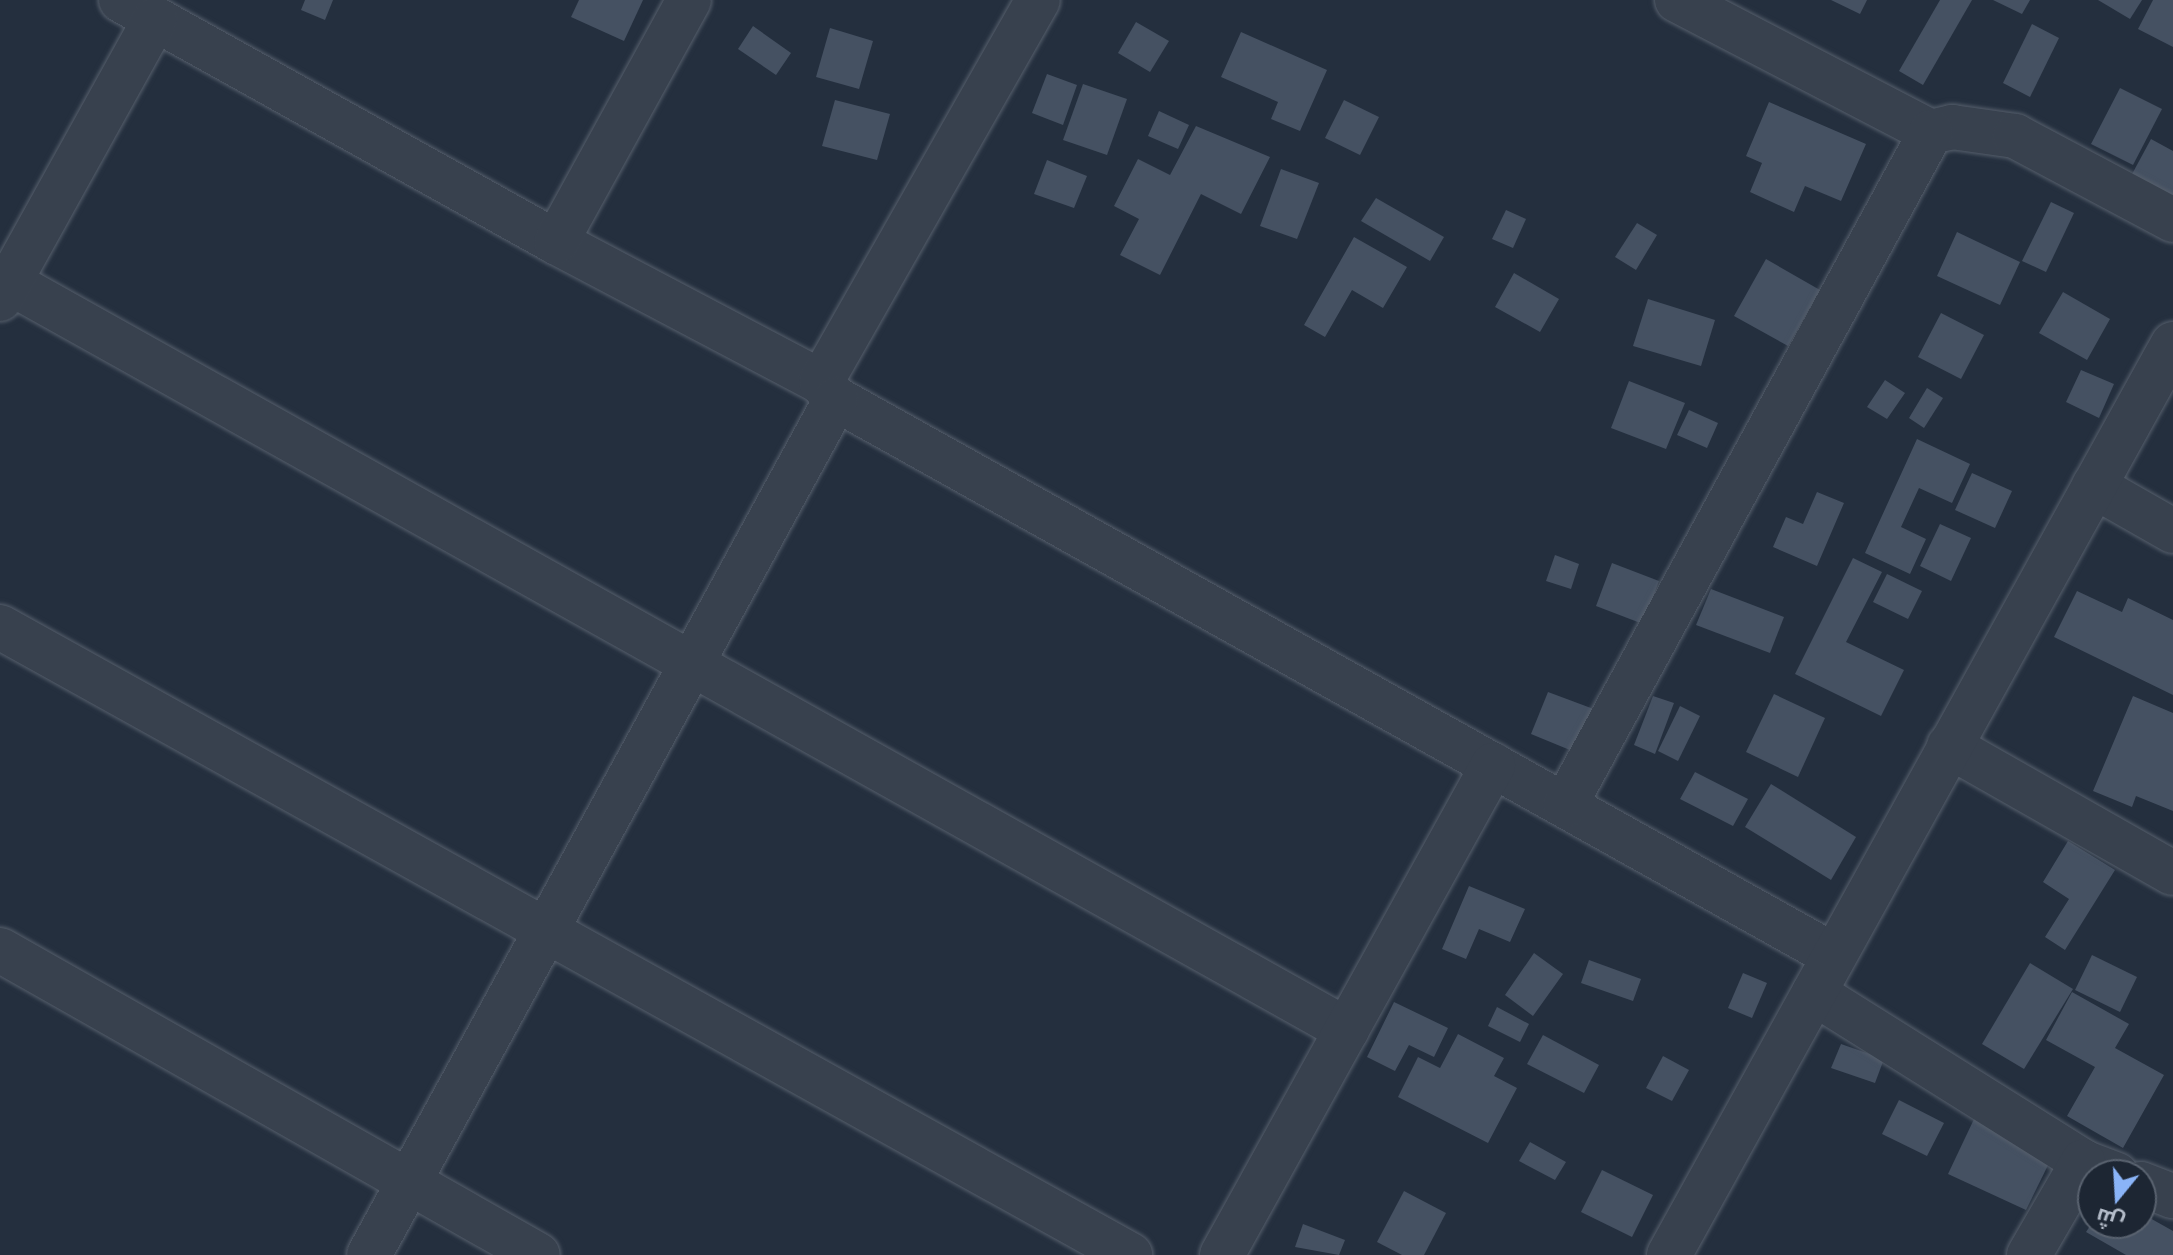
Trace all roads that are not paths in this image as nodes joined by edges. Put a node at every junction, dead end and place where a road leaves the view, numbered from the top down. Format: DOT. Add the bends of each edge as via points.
graph roads {
  1 [pos="689,0"];
  2 [pos="1038,0"];
  3 [pos="1677,0"];
  4 [pos="138,10"];
  5 [pos="1931,132"];
  6 [pos="2173,220"];
  7 [pos="556,242"];
  8 [pos="3,286"];
  9 [pos="2173,344"];
  10 [pos="829,390"];
  11 [pos="2094,486"];
  12 [pos="2173,531"];
  13 [pos="0,627"];
  14 [pos="692,666"];
  15 [pos="1949,746"];
  16 [pos="1493,765"];
  17 [pos="1565,805"];
  18 [pos="2173,873"];
  19 [pos="544,930"];
  20 [pos="0,950"];
  21 [pos="1833,955"];
  22 [pos="1814,993"];
  23 [pos="1347,1030"];
  24 [pos="2084,1159"];
  25 [pos="407,1182"];
  26 [pos="2077,1197"];
  27 [pos="369,1255"];
  28 [pos="538,1255"];
  29 [pos="1130,1255"];
  30 [pos="1222,1255"];
  31 [pos="1669,1255"];
  32 [pos="2029,1255"];
  1 -- 7 [label="street"];
  2 -- 10 [label="street"];
  3 -- 5 [label="street"];
  4 -- 7 [label="street"];
  4 -- 8 [label="street"];
  5 -- 6 [label="street" via="1952,127 2015,136"];
  5 -- 17 [label="street"];
  7 -- 10 [label="street"];
  8 -- 14 [label="street"];
  9 -- 11 [label="street"];
  10 -- 14 [label="street"];
  10 -- 16 [label="street"];
  11 -- 12 [label="street"];
  11 -- 15 [label="street"];
  13 -- 19 [label="street"];
  14 -- 19 [label="street"];
  14 -- 23 [label="street"];
  15 -- 18 [label="street"];
  15 -- 21 [label="street"];
  16 -- 17 [label="street"];
  16 -- 23 [label="street"];
  17 -- 21 [label="street"];
  19 -- 25 [label="street"];
  19 -- 29 [label="street"];
  20 -- 25 [label="street"];
  21 -- 22 [label="street"];
  22 -- 24 [label="street"];
  22 -- 31 [label="street"];
  23 -- 30 [label="street"];
  25 -- 27 [label="street"];
  25 -- 28 [label="street"];
  26 -- 32 [label="street"];
}
